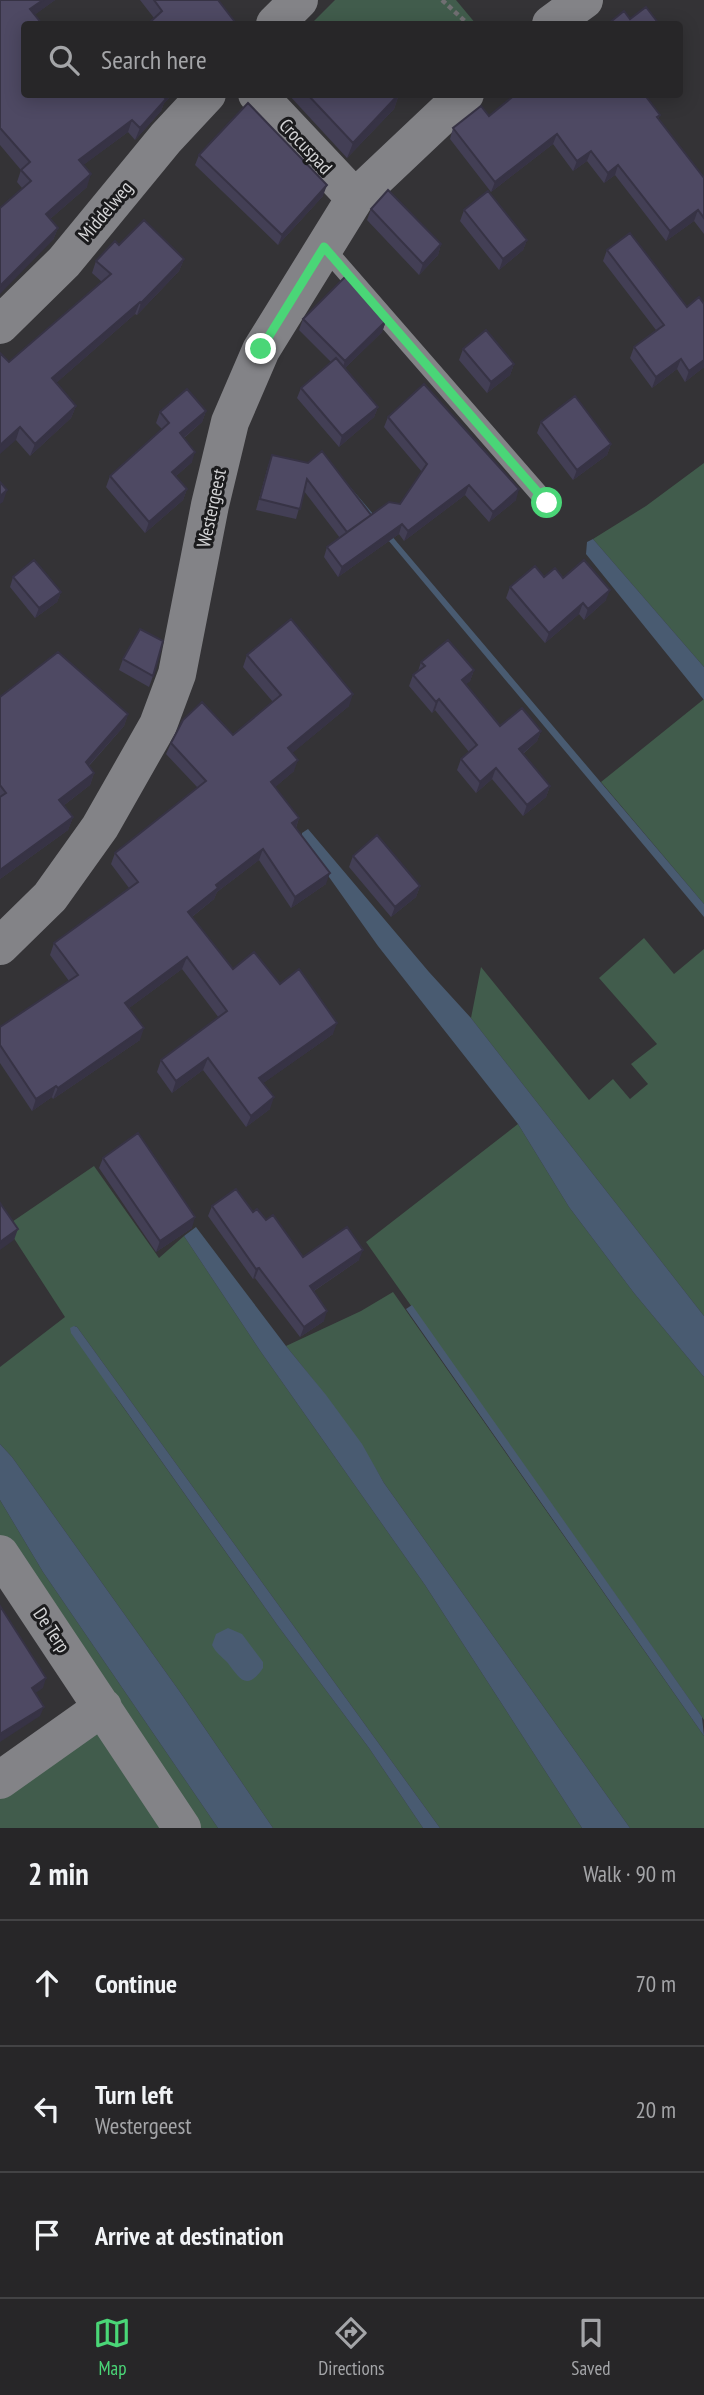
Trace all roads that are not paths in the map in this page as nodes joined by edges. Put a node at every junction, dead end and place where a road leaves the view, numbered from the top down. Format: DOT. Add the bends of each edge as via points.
graph roads {
  1 [pos="299,0"];
  2 [pos="584,0"];
  3 [pos="278,21"];
  4 [pos="555,21"];
  5 [pos="204,98"];
  6 [pos="261,98"];
  7 [pos="461,98"];
  8 [pos="355,198"];
  9 [pos="324,247"];
  10 [pos="0,325"];
  11 [pos="547,503"];
  12 [pos="0,946"];
  13 [pos="0,1554"];
  14 [pos="103,1707"];
  15 [pos="0,1780"];
  16 [pos="182,1828"];
  1 -- 3 [label="street"];
  2 -- 4 [label="street"];
  5 -- 10 [label="street, Middelweg" via="64,262"];
  6 -- 8 [label="street, Crocuspad"];
  7 -- 8 [label="street, Westergeest"];
  8 -- 9 [label="street, Westergeest"];
  9 -- 11 [label="lane"];
  9 -- 12 [label="street, Westergeest" via="261,349 230,422 177,674 158,724 100,827 50,897"];
  13 -- 14 [label="street, De Terp"];
  14 -- 15 [label="street"];
  14 -- 16 [label="street, De Terp"];
}
